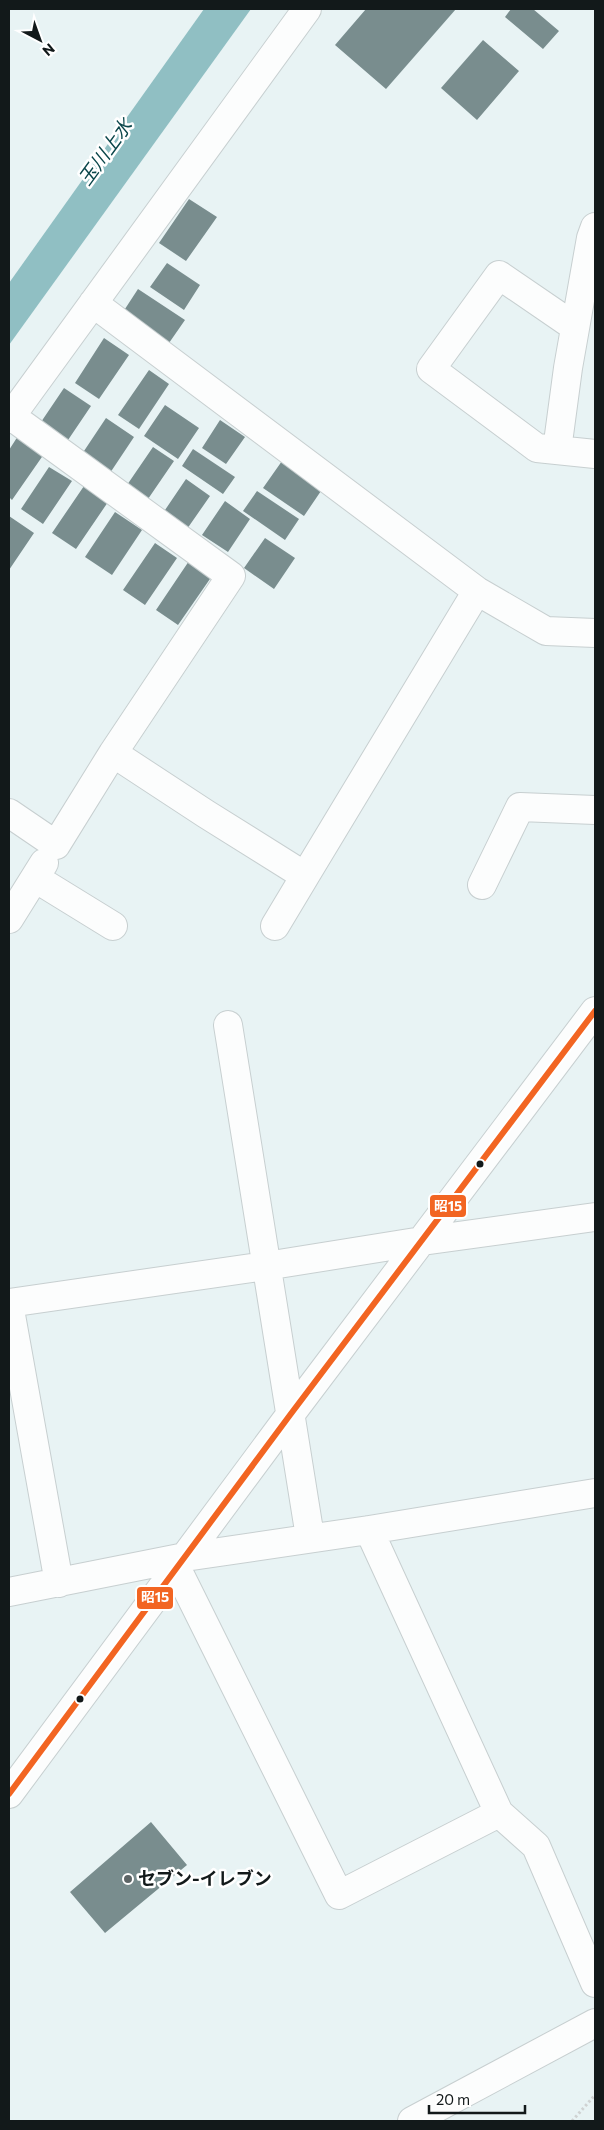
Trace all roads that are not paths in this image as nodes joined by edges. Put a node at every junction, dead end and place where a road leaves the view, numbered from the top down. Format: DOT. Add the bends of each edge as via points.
graph roads {
  1 [pos="307,9"];
  2 [pos="595,227"];
  3 [pos="93,303"];
  4 [pos="575,327"];
  5 [pos="10,417"];
  6 [pos="557,450"];
  7 [pos="595,454"];
  8 [pos="477,591"];
  9 [pos="595,633"];
  10 [pos="113,753"];
  11 [pos="595,810"];
  12 [pos="9,813"];
  13 [pos="56,845"];
  14 [pos="305,876"];
  15 [pos="34,878"];
  16 [pos="482,885"];
  17 [pos="9,919"];
  18 [pos="113,926"];
  19 [pos="275,926"];
  20 [pos="595,1011"];
  21 [pos="228,1025"];
  22 [pos="595,1217"];
  23 [pos="422,1241"];
  24 [pos="266,1266"];
  25 [pos="9,1304"];
  26 [pos="290,1415"];
  27 [pos="595,1493"];
  28 [pos="369,1530"];
  29 [pos="310,1537"];
  30 [pos="181,1563"];
  31 [pos="59,1583"];
  32 [pos="9,1592"];
  33 [pos="9,1794"];
  34 [pos="499,1813"];
  35 [pos="595,1983"];
  36 [pos="595,2023"];
  37 [pos="412,2121"];
  1 -- 3 [label="street"];
  2 -- 4 [label="street"];
  3 -- 5 [label="street"];
  3 -- 8 [label="street"];
  4 -- 6 [label="street"];
  4 -- 6 [label="street" via="499,276 431,369 538,448"];
  5 -- 10 [label="street" via="231,576"];
  6 -- 7 [label="street"];
  8 -- 9 [label="street" via="546,631"];
  8 -- 14 [label="street"];
  10 -- 13 [label="street"];
  10 -- 14 [label="street"];
  11 -- 16 [label="street" via="520,807"];
  12 -- 13 [label="street"];
  13 -- 15 [label="street"];
  14 -- 19 [label="street"];
  15 -- 17 [label="street"];
  15 -- 18 [label="street"];
  20 -- 23 [label="street"];
  21 -- 24 [label="street"];
  22 -- 23 [label="street"];
  23 -- 24 [label="street"];
  23 -- 26 [label="street"];
  24 -- 25 [label="street"];
  24 -- 26 [label="street"];
  25 -- 31 [label="street"];
  26 -- 29 [label="street"];
  26 -- 30 [label="street"];
  27 -- 28 [label="street"];
  28 -- 29 [label="street"];
  28 -- 34 [label="street"];
  29 -- 30 [label="street"];
  30 -- 31 [label="street"];
  30 -- 33 [label="street"];
  30 -- 34 [label="street" via="339,1895"];
  31 -- 32 [label="street"];
  34 -- 35 [label="street" via="536,1846"];
  36 -- 37 [label="street"];
}
